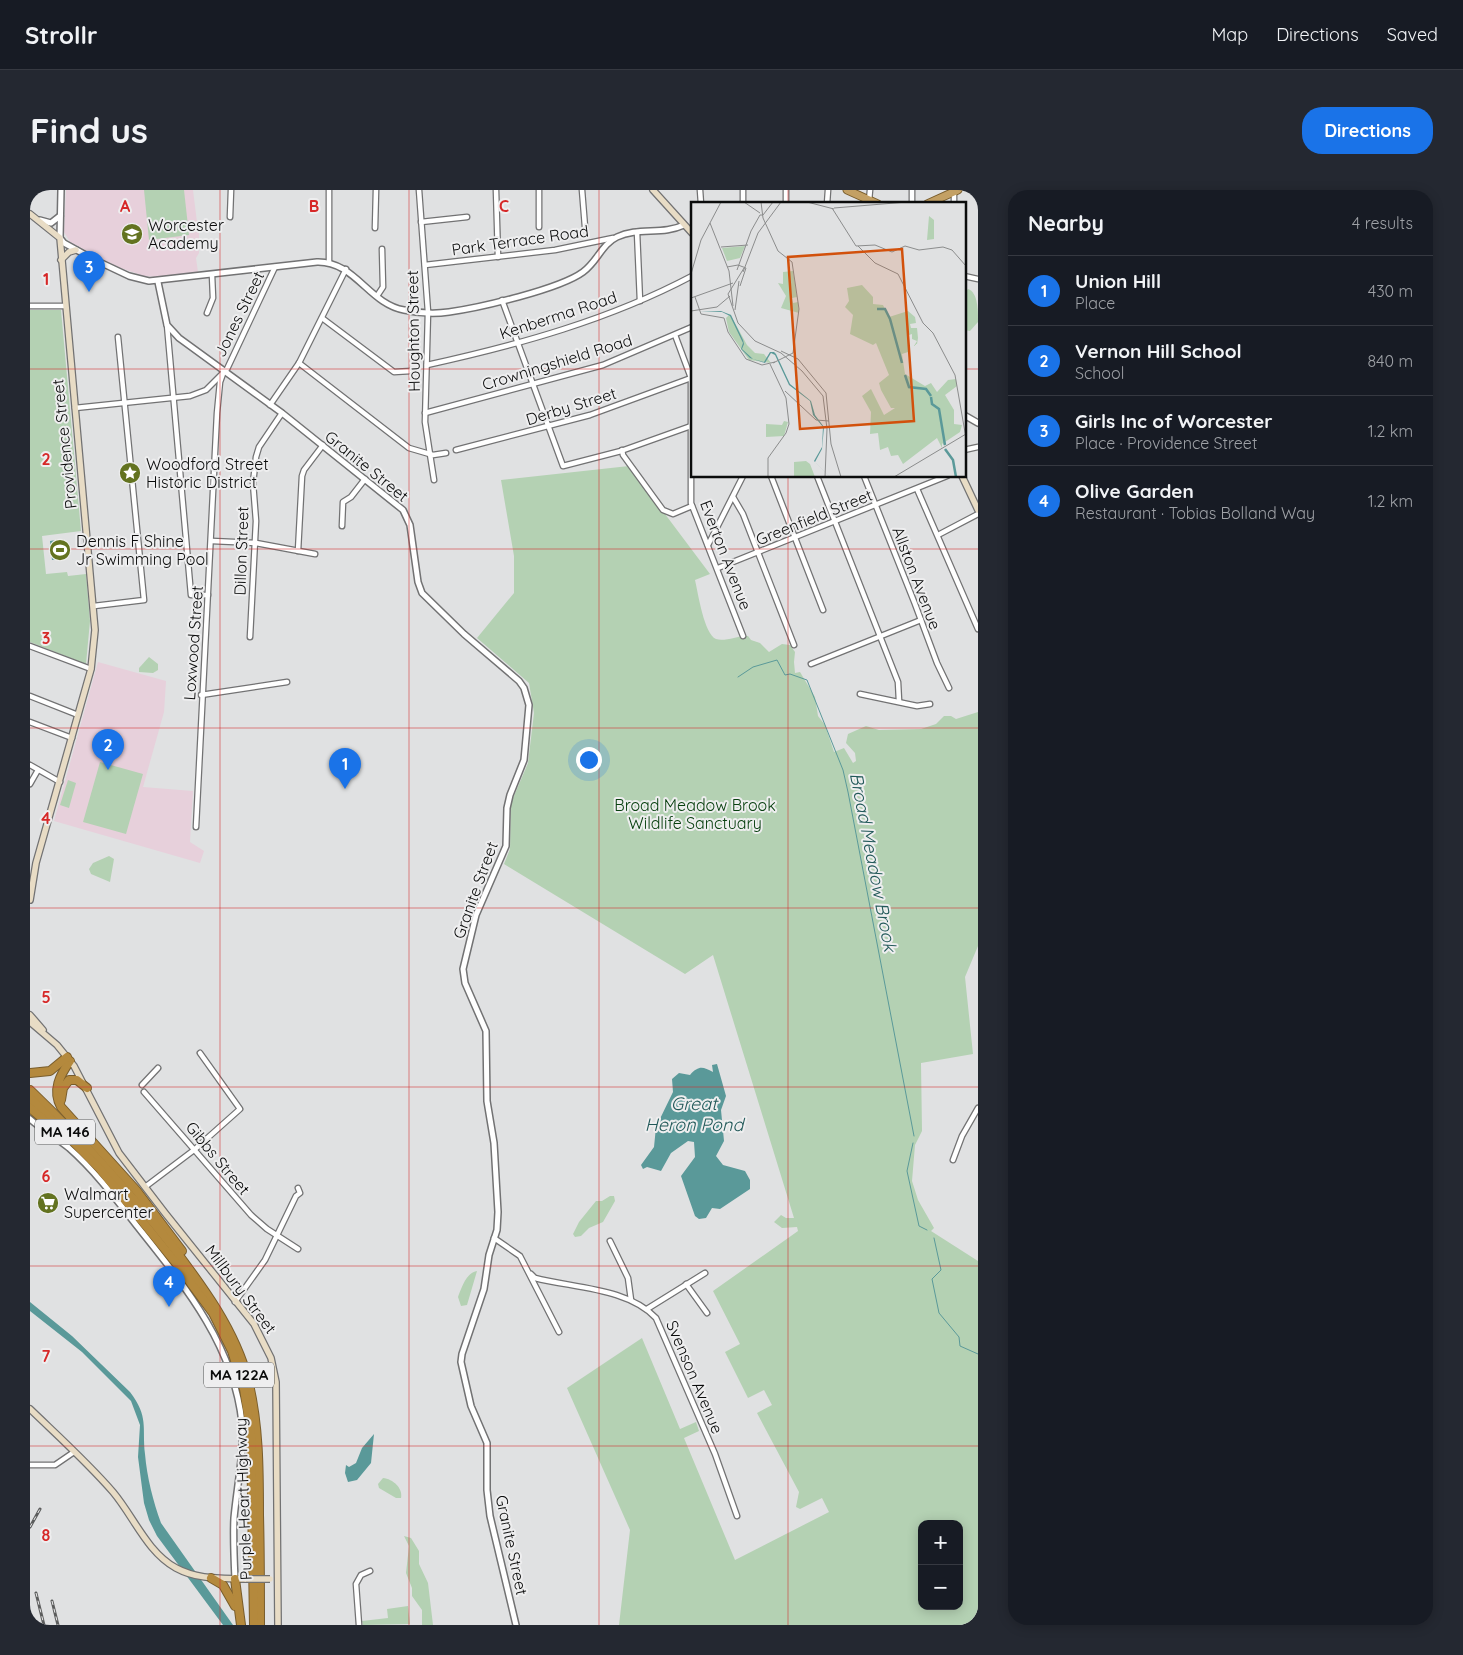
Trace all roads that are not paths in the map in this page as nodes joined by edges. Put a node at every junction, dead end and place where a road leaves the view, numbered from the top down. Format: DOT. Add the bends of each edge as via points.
graph roads {
  1 [pos="61,190"];
  2 [pos="231,190"];
  3 [pos="329,190"];
  4 [pos="376,190"];
  5 [pos="419,190"];
  6 [pos="496,190"];
  7 [pos="539,190"];
  8 [pos="582,190"];
  9 [pos="653,190"];
  10 [pos="847,190"];
  11 [pos="870,190"];
  12 [pos="956,191"];
  13 [pos="869,201"];
  14 [pos="872,202"];
  15 [pos="931,202"];
  16 [pos="30,214"];
  17 [pos="60,216"];
  18 [pos="467,216"];
  19 [pos="230,217"];
  20 [pos="39,219"];
  21 [pos="421,222"];
  22 [pos="684,225"];
  23 [pos="539,227"];
  24 [pos="584,227"];
  25 [pos="375,228"];
  26 [pos="637,232"];
  27 [pos="691,232"];
  28 [pos="617,237"];
  29 [pos="60,238"];
  30 [pos="382,249"];
  31 [pos="76,250"];
  32 [pos="498,257"];
  33 [pos="61,260"];
  34 [pos="330,262"];
  35 [pos="424,265"];
  36 [pos="275,267"];
  37 [pos="346,269"];
  38 [pos="212,275"];
  39 [pos="691,276"];
  40 [pos="158,282"];
  41 [pos="378,296"];
  42 [pos="502,300"];
  43 [pos="640,301"];
  44 [pos="30,306"];
  45 [pos="65,306"];
  46 [pos="428,312"];
  47 [pos="207,313"];
  48 [pos="322,318"];
  49 [pos="167,325"];
  50 [pos="691,327"];
  51 [pos="675,335"];
  52 [pos="118,336"];
  53 [pos="519,342"];
  54 [pos="299,363"];
  55 [pos="427,365"];
  56 [pos="411,370"];
  57 [pos="224,372"];
  58 [pos="691,378"];
  59 [pos="534,385"];
  60 [pos="172,398"];
  61 [pos="124,403"];
  62 [pos="270,404"];
  63 [pos="75,408"];
  64 [pos="282,413"];
  65 [pos="426,413"];
  66 [pos="966,416"];
  67 [pos="978,423"];
  68 [pos="691,426"];
  69 [pos="549,427"];
  70 [pos="322,445"];
  71 [pos="456,450"];
  72 [pos="622,450"];
  73 [pos="430,453"];
  74 [pos="446,453"];
  75 [pos="742,478"];
  76 [pos="772,478"];
  77 [pos="818,478"];
  78 [pos="865,478"];
  79 [pos="942,478"];
  80 [pos="963,478"];
  81 [pos="365,479"];
  82 [pos="434,480"];
  83 [pos="917,489"];
  84 [pos="733,497"];
  85 [pos="692,506"];
  86 [pos="875,506"];
  87 [pos="978,510"];
  88 [pos="978,514"];
  89 [pos="835,522"];
  90 [pos="342,526"];
  91 [pos="938,535"];
  92 [pos="794,539"];
  93 [pos="212,541"];
  94 [pos="256,543"];
  95 [pos="708,545"];
  96 [pos="298,551"];
  97 [pos="758,553"];
  98 [pos="314,554"];
  99 [pos="718,568"];
  100 [pos="208,595"];
  101 [pos="94,606"];
  102 [pos="823,610"];
  103 [pos="921,620"];
  104 [pos="978,629"];
  105 [pos="880,635"];
  106 [pos="743,636"];
  107 [pos="250,637"];
  108 [pos="794,645"];
  109 [pos="30,646"];
  110 [pos="811,664"];
  111 [pos="91,669"];
  112 [pos="287,682"];
  113 [pos="949,688"];
  114 [pos="860,694"];
  115 [pos="30,696"];
  116 [pos="201,696"];
  117 [pos="899,701"];
  118 [pos="930,704"];
  119 [pos="78,715"];
  120 [pos="30,722"];
  121 [pos="72,738"];
  122 [pos="30,765"];
  123 [pos="38,770"];
  124 [pos="60,782"];
  125 [pos="30,784"];
  126 [pos="196,827"];
  127 [pos="30,900"];
  128 [pos="30,1015"];
  129 [pos="30,1022"];
  130 [pos="45,1034"];
  131 [pos="200,1053"];
  132 [pos="69,1059"];
  133 [pos="158,1068"];
  134 [pos="30,1073"];
  135 [pos="142,1085"];
  136 [pos="87,1088"];
  137 [pos="30,1090"];
  138 [pos="144,1092"];
  139 [pos="30,1098"];
  140 [pos="60,1107"];
  141 [pos="30,1108"];
  142 [pos="978,1108"];
  143 [pos="30,1119"];
  144 [pos="194,1150"];
  145 [pos="952,1160"];
  146 [pos="100,1168"];
  147 [pos="145,1187"];
  148 [pos="298,1188"];
  149 [pos="277,1236"];
  150 [pos="494,1238"];
  151 [pos="610,1241"];
  152 [pos="298,1248"];
  153 [pos="705,1272"];
  154 [pos="531,1274"];
  155 [pos="686,1284"];
  156 [pos="207,1294"];
  157 [pos="631,1300"];
  158 [pos="236,1302"];
  159 [pos="647,1309"];
  160 [pos="707,1313"];
  161 [pos="559,1332"];
  162 [pos="30,1409"];
  163 [pos="74,1452"];
  164 [pos="30,1465"];
  165 [pos="737,1516"];
  166 [pos="370,1571"];
  167 [pos="211,1578"];
  168 [pos="235,1578"];
  169 [pos="277,1578"];
  170 [pos="238,1611"];
  171 [pos="241,1625"];
  172 [pos="254,1625"];
  173 [pos="260,1625"];
  174 [pos="278,1625"];
  175 [pos="360,1625"];
  176 [pos="516,1625"];
  1 -- 17 [label="street, Providence Street"];
  2 -- 19 [label="street"];
  3 -- 34 [label="street"];
  4 -- 25 [label="street"];
  5 -- 21 [label="street, Houghton Street"];
  6 -- 32 [label="street"];
  7 -- 23 [label="street"];
  8 -- 24 [label="street"];
  9 -- 22 [label="main road"];
  10 -- 13 [label="highway"];
  11 -- 13 [label="street"];
  12 -- 15 [label="highway"];
  13 -- 14 [label="highway"];
  16 -- 20 [label="main road"];
  17 -- 20 [label="street" via="52,223"];
  17 -- 29 [label="street, Providence Street"];
  18 -- 21 [label="street"];
  20 -- 29 [label="main road"];
  21 -- 35 [label="street, Houghton Street"];
  22 -- 26 [label="street" via="668,230"];
  22 -- 27 [label="main road"];
  26 -- 28 [label="street"];
  26 -- 43 [label="street"];
  28 -- 32 [label="street, Park Terrace Road" via="580,246"];
  28 -- 42 [label="street" via="599,252 583,273 553,286"];
  29 -- 31 [label="street"];
  29 -- 33 [label="main road, Providence Street"];
  30 -- 41 [label="street" via="383,287"];
  31 -- 33 [label="main road"];
  31 -- 40 [label="street" via="129,276"];
  32 -- 35 [label="street, Park Terrace Road"];
  33 -- 45 [label="main road, Providence Street"];
  34 -- 36 [label="street"];
  34 -- 37 [label="street"];
  35 -- 46 [label="street, Houghton Street"];
  36 -- 38 [label="street"];
  36 -- 57 [label="street, Jones Street"];
  37 -- 41 [label="street"];
  37 -- 48 [label="street"];
  38 -- 40 [label="street"];
  38 -- 47 [label="street" via="214,298"];
  39 -- 43 [label="street, Kenberma Road"];
  40 -- 49 [label="street"];
  41 -- 46 [label="street" via="400,310"];
  42 -- 46 [label="street" via="448,312"];
  42 -- 53 [label="street"];
  43 -- 53 [label="street, Kenberma Road"];
  44 -- 45 [label="street"];
  45 -- 63 [label="main road, Providence Street"];
  46 -- 55 [label="street, Houghton Street"];
  48 -- 54 [label="street"];
  48 -- 56 [label="street" via="394,372"];
  49 -- 57 [label="street, Granite Street"];
  49 -- 60 [label="street"];
  50 -- 51 [label="street, Crowningshield Road"];
  51 -- 58 [label="street, Everton Avenue"];
  51 -- 59 [label="street, Crowningshield Road" via="603,365"];
  52 -- 61 [label="street"];
  53 -- 55 [label="street, Kenberma Road"];
  53 -- 59 [label="street"];
  54 -- 62 [label="street"];
  54 -- 73 [label="street" via="402,443 414,450"];
  55 -- 65 [label="street, Houghton Street"];
  57 -- 60 [label="street" via="202,392"];
  57 -- 62 [label="street, Granite Street"];
  57 -- 93 [label="street, Loxwood Street" via="217,413"];
  58 -- 68 [label="street, Everton Avenue"];
  58 -- 69 [label="street, Derby Street"];
  59 -- 65 [label="street, Crowningshield Road"];
  59 -- 69 [label="street"];
  60 -- 61 [label="street"];
  60 -- 100 [label="street" via="191,595"];
  61 -- 63 [label="street"];
  61 -- 101 [label="street" via="144,600"];
  62 -- 64 [label="street, Granite Street"];
  63 -- 101 [label="main road, Providence Street"];
  64 -- 70 [label="street, Granite Street"];
  64 -- 94 [label="street, Dillon Street" via="257,450 253,480"];
  65 -- 73 [label="street, Houghton Street"];
  66 -- 67 [label="street"];
  68 -- 72 [label="street"];
  68 -- 85 [label="street, Everton Avenue"];
  69 -- 71 [label="street, Derby Street"];
  69 -- 72 [label="street" via="563,466"];
  70 -- 81 [label="street, Granite Street"];
  70 -- 96 [label="street" via="302,476"];
  72 -- 85 [label="street" via="663,510 673,514"];
  73 -- 74 [label="street"];
  73 -- 82 [label="street, Houghton Street"];
  75 -- 84 [label="street"];
  76 -- 92 [label="street"];
  77 -- 89 [label="street"];
  78 -- 86 [label="street, Allston Avenue"];
  79 -- 83 [label="street, Greenfield Street"];
  80 -- 87 [label="main road"];
  81 -- 90 [label="street" via="344,502"];
  81 -- 150 [label="street, Granite Street" via="394,502 408,520 418,582 425,597 519,681 527,695 526,750 508,803 506,846 474,921 463,969 465,983 484,1021 488,1040 487,1102 494,1143 498,1212"];
  83 -- 86 [label="street, Greenfield Street"];
  83 -- 91 [label="street"];
  84 -- 95 [label="street"];
  84 -- 97 [label="street"];
  85 -- 95 [label="street, Everton Avenue"];
  86 -- 89 [label="street, Greenfield Street"];
  86 -- 103 [label="street, Allston Avenue"];
  88 -- 91 [label="street"];
  89 -- 92 [label="street, Greenfield Street"];
  89 -- 105 [label="street"];
  91 -- 104 [label="street"];
  92 -- 97 [label="street, Greenfield Street"];
  92 -- 102 [label="street"];
  93 -- 94 [label="street"];
  93 -- 100 [label="street, Loxwood Street"];
  94 -- 96 [label="street"];
  94 -- 107 [label="street, Dillon Street"];
  95 -- 99 [label="street, Everton Avenue"];
  96 -- 98 [label="street"];
  97 -- 99 [label="street, Greenfield Street"];
  97 -- 108 [label="street"];
  99 -- 106 [label="street, Everton Avenue"];
  100 -- 116 [label="street, Loxwood Street"];
  101 -- 111 [label="main road, Providence Street" via="95,645"];
  103 -- 105 [label="street"];
  103 -- 113 [label="street, Allston Avenue" via="936,663"];
  105 -- 110 [label="street"];
  105 -- 117 [label="street" via="898,682"];
  109 -- 111 [label="street"];
  111 -- 119 [label="main road, Providence Street"];
  112 -- 116 [label="street"];
  114 -- 117 [label="street"];
  115 -- 119 [label="street"];
  116 -- 126 [label="street, Loxwood Street"];
  117 -- 118 [label="street" via="917,706"];
  119 -- 121 [label="main road, Providence Street"];
  120 -- 121 [label="street"];
  121 -- 124 [label="main road, Providence Street"];
  122 -- 123 [label="street"];
  123 -- 124 [label="street"];
  123 -- 125 [label="street"];
  124 -- 127 [label="main road, Providence Street" via="37,862"];
  128 -- 130 [label="main road"];
  129 -- 130 [label="main road, Millbury Street"];
  130 -- 132 [label="main road, Millbury Street"];
  131 -- 144 [label="street" via="240,1107"];
  132 -- 134 [label="highway" via="50,1071"];
  132 -- 136 [label="main road, Millbury Street"];
  132 -- 140 [label="highway" via="57,1086"];
  133 -- 135 [label="street"];
  136 -- 140 [label="highway" via="77,1080 69,1080 62,1091"];
  136 -- 147 [label="main road, Millbury Street" via="112,1141"];
  137 -- 156 [label="highway, Purple Heart Highway / MA 146" via="108,1168"];
  138 -- 144 [label="street, Gibbs Street"];
  139 -- 146 [label="highway, Purple Heart Highway / MA 146"];
  140 -- 156 [label="highway, MA 122A" via="145,1201"];
  141 -- 146 [label="highway, MA 122A"];
  142 -- 145 [label="street"];
  143 -- 168 [label="street" via="84,1162 172,1270 215,1335 238,1398 242,1438 233,1534"];
  144 -- 147 [label="street"];
  144 -- 149 [label="street, Gibbs Street" via="251,1215"];
  146 -- 172 [label="highway, Purple Heart Highway / MA 122A" via="213,1313 232,1351 249,1417 252,1453"];
  147 -- 158 [label="main road, Millbury Street"];
  148 -- 149 [label="street" via="300,1193"];
  149 -- 152 [label="street, Gibbs Street"];
  149 -- 158 [label="street"];
  150 -- 154 [label="street" via="516,1251"];
  150 -- 176 [label="street, Granite Street" via="484,1289 461,1358 471,1406 489,1451 487,1490 490,1516"];
  151 -- 157 [label="street" via="628,1278"];
  153 -- 155 [label="street"];
  154 -- 157 [label="street, Svenson Avenue" via="535,1278"];
  154 -- 161 [label="street"];
  155 -- 159 [label="street"];
  155 -- 160 [label="street"];
  156 -- 173 [label="highway, Purple Heart Highway / MA 122A" via="228,1328 239,1354 255,1416 259,1475"];
  157 -- 159 [label="street, Svenson Avenue"];
  158 -- 169 [label="main road, Millbury Street" via="266,1346 276,1382"];
  159 -- 165 [label="street, Svenson Avenue" via="656,1318 668,1343 715,1454"];
  162 -- 163 [label="main road"];
  163 -- 164 [label="street" via="57,1465"];
  163 -- 167 [label="main road" via="119,1499 150,1546 165,1560 189,1574"];
  166 -- 175 [label="street" via="361,1575 356,1584"];
  167 -- 168 [label="main road"];
  167 -- 170 [label="highway" via="226,1589"];
  168 -- 169 [label="main road, bridge"];
  168 -- 170 [label="highway"];
  169 -- 174 [label="main road, Millbury Street"];
  170 -- 171 [label="highway"];
}
